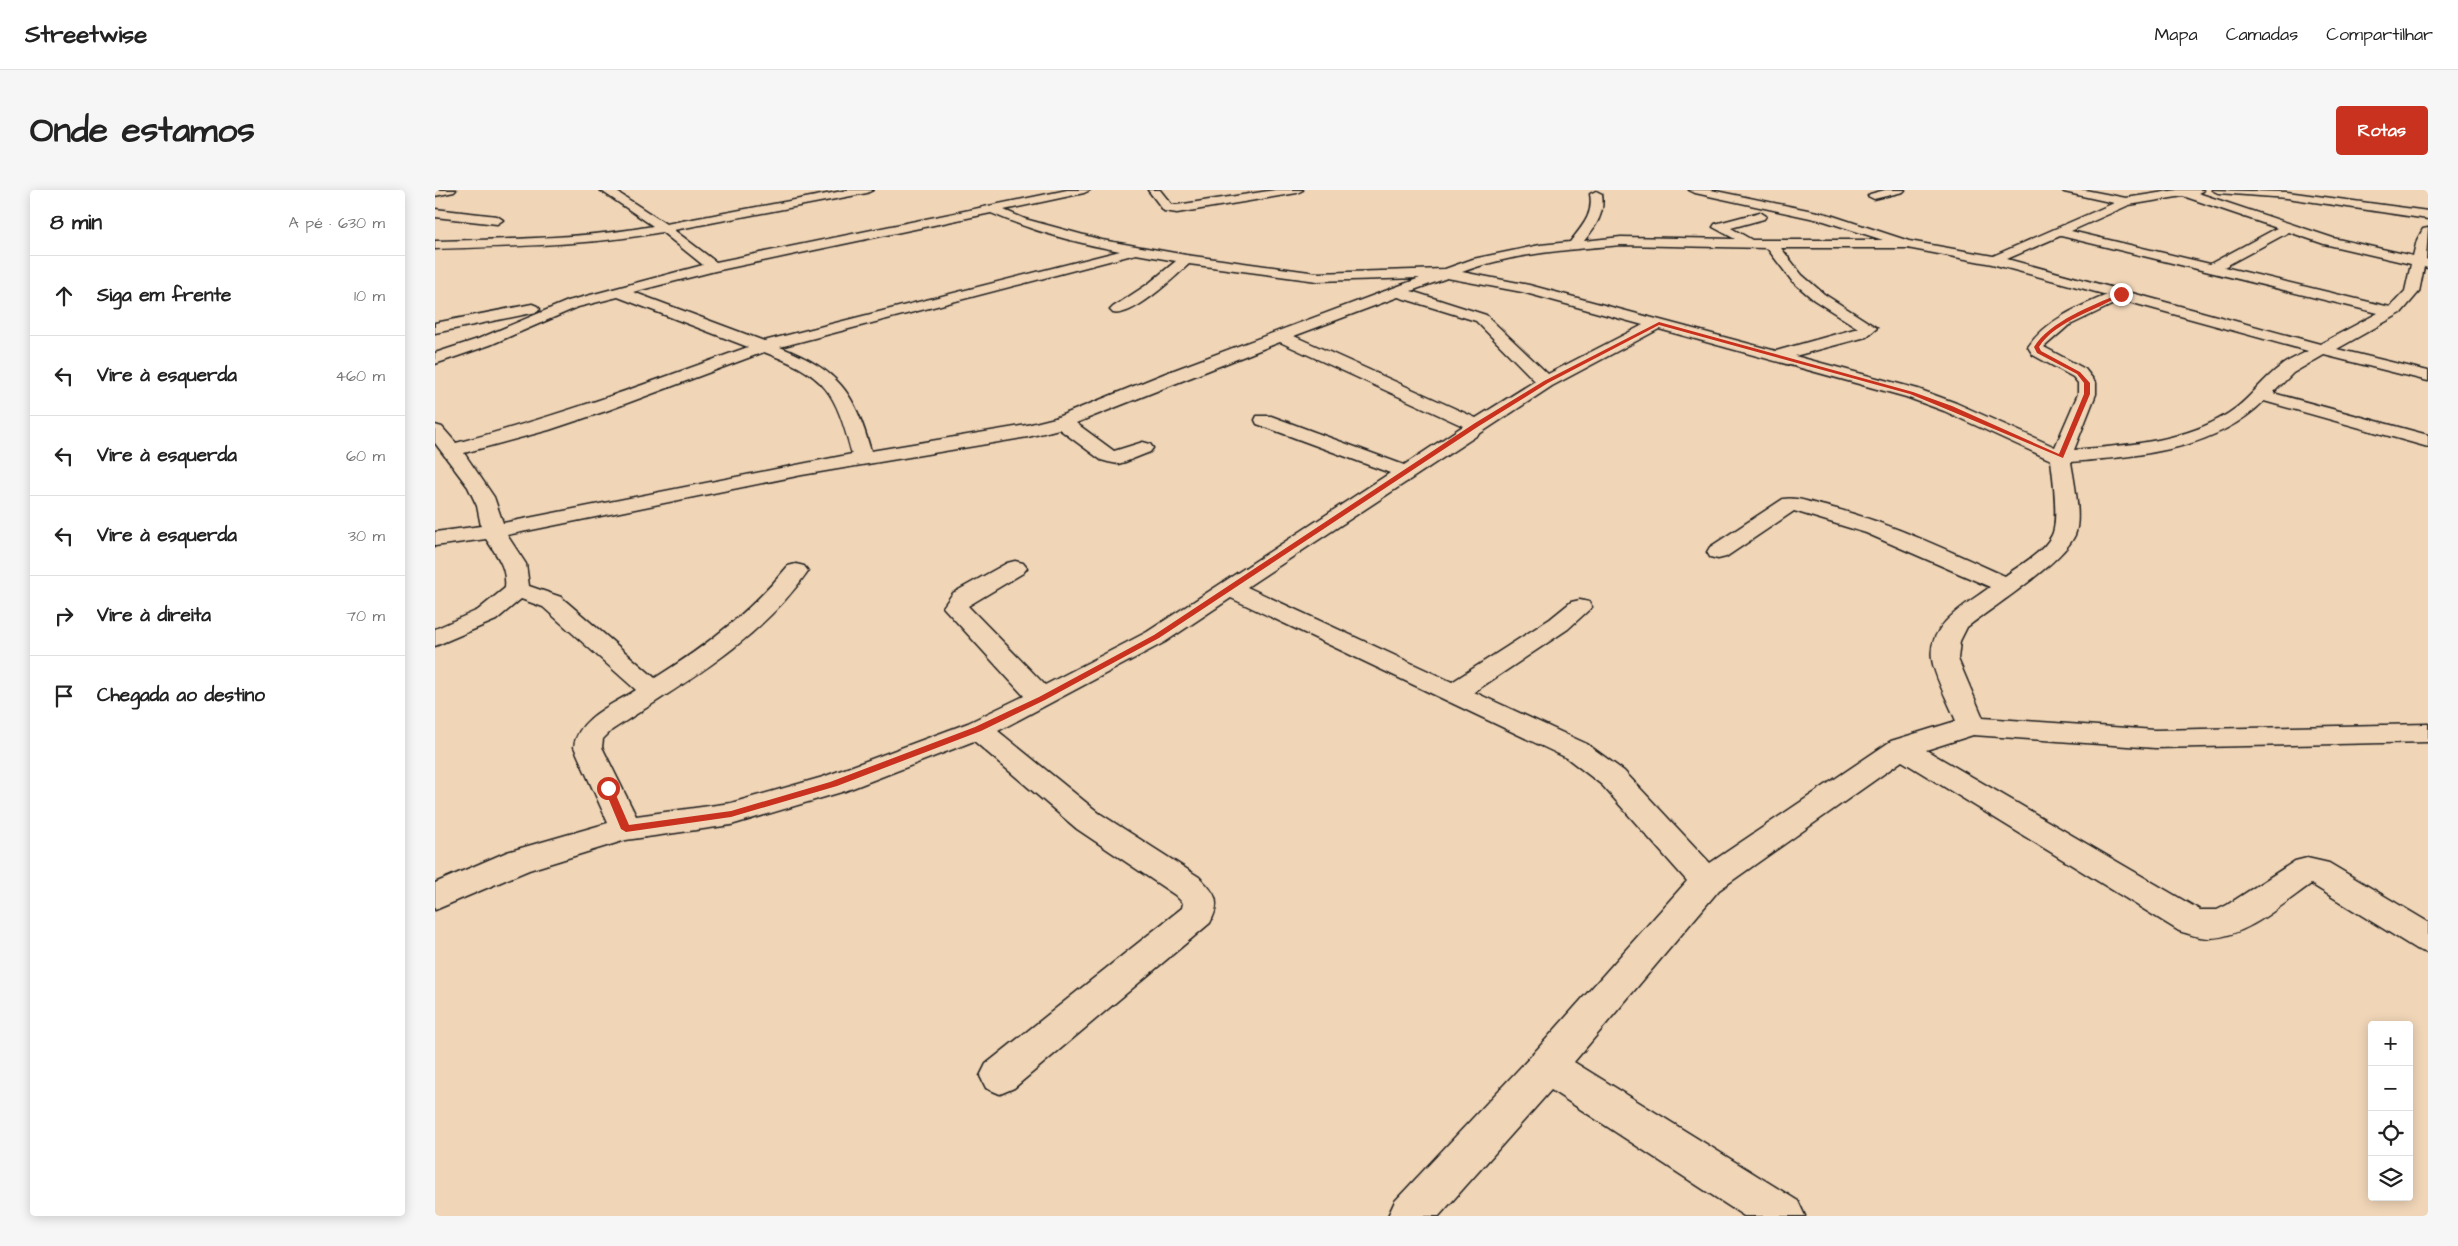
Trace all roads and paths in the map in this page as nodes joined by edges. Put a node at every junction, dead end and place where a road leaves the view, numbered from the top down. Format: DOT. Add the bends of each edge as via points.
graph roads {
  1 [pos="450,190"];
  2 [pos="867,190"];
  3 [pos="1084,190"];
  4 [pos="1154,190"];
  5 [pos="1297,190"];
  6 [pos="1695,190"];
  7 [pos="1899,190"];
  8 [pos="2068,190"];
  9 [pos="2198,190"];
  10 [pos="2218,190"];
  11 [pos="629,191"];
  12 [pos="2258,191"];
  13 [pos="610,192"];
  14 [pos="2182,192"];
  15 [pos="435,193"];
  16 [pos="1596,194"];
  17 [pos="1874,196"];
  18 [pos="2127,202"];
  19 [pos="994,210"];
  20 [pos="435,213"];
  21 [pos="1760,216"];
  22 [pos="2428,216"];
  23 [pos="497,220"];
  24 [pos="663,227"];
  25 [pos="2288,228"];
  26 [pos="2061,232"];
  27 [pos="2428,232"];
  28 [pos="1575,244"];
  29 [pos="1754,244"];
  30 [pos="1771,244"];
  31 [pos="1907,244"];
  32 [pos="435,245"];
  33 [pos="1137,251"];
  34 [pos="1186,260"];
  35 [pos="1993,260"];
  36 [pos="2423,263"];
  37 [pos="713,267"];
  38 [pos="2213,268"];
  39 [pos="1445,273"];
  40 [pos="1398,292"];
  41 [pos="621,293"];
  42 [pos="2121,294"];
  43 [pos="2410,295"];
  44 [pos="2428,301"];
  45 [pos="573,304"];
  46 [pos="1117,310"];
  47 [pos="2392,312"];
  48 [pos="1659,323"];
  49 [pos="435,328"];
  50 [pos="1280,336"];
  51 [pos="766,346"];
  52 [pos="2322,350"];
  53 [pos="1778,356"];
  54 [pos="435,359"];
  55 [pos="2428,376"];
  56 [pos="1546,382"];
  57 [pos="2261,395"];
  58 [pos="1263,420"];
  59 [pos="1062,422"];
  60 [pos="1477,425"];
  61 [pos="435,431"];
  62 [pos="2428,441"];
  63 [pos="1143,448"];
  64 [pos="453,450"];
  65 [pos="2061,456"];
  66 [pos="863,458"];
  67 [pos="1405,472"];
  68 [pos="494,532"];
  69 [pos="435,539"];
  70 [pos="1718,552"];
  71 [pos="1015,568"];
  72 [pos="796,571"];
  73 [pos="2006,585"];
  74 [pos="1229,588"];
  75 [pos="517,590"];
  76 [pos="1580,607"];
  77 [pos="435,638"];
  78 [pos="653,690"];
  79 [pos="1455,692"];
  80 [pos="1042,698"];
  81 [pos="1972,726"];
  82 [pos="978,729"];
  83 [pos="2428,733"];
  84 [pos="1901,748"];
  85 [pos="626,829"];
  86 [pos="1707,881"];
  87 [pos="435,897"];
  88 [pos="2428,939"];
  89 [pos="1547,1066"];
  90 [pos="1000,1076"];
  91 [pos="1410,1216"];
  92 [pos="1783,1216"];
  1 -- 15 [label="street"];
  2 -- 24 [label="street"];
  3 -- 19 [label="street"];
  4 -- 5 [label="street" via="1168,208 1177,210"];
  6 -- 31 [label="street" via="1827,218"];
  7 -- 17 [label="street"];
  8 -- 18 [label="street"];
  9 -- 14 [label="street"];
  10 -- 12 [label="street"];
  11 -- 13 [label="street"];
  12 -- 22 [label="street"];
  13 -- 24 [label="street"];
  14 -- 18 [label="street"];
  14 -- 25 [label="street"];
  16 -- 28 [label="street" via="1599,206 1595,216"];
  18 -- 26 [label="street"];
  19 -- 33 [label="street" via="1055,232"];
  19 -- 37 [label="street"];
  20 -- 23 [label="street"];
  21 -- 29 [label="street" via="1719,227"];
  24 -- 32 [label="street" via="592,238"];
  24 -- 37 [label="street"];
  25 -- 36 [label="street" via="2353,248"];
  25 -- 38 [label="street"];
  26 -- 35 [label="street"];
  26 -- 38 [label="street"];
  27 -- 36 [label="street" via="2423,240"];
  28 -- 29 [label="street" via="1621,241"];
  28 -- 39 [label="street" via="1505,255"];
  29 -- 30 [label="street"];
  30 -- 31 [label="street"];
  30 -- 53 [label="street" via="1797,278 1819,297 1869,328 1860,334"];
  31 -- 35 [label="street"];
  33 -- 34 [label="street"];
  33 -- 51 [label="street"];
  34 -- 39 [label="street" via="1317,277"];
  34 -- 46 [label="street" via="1145,295"];
  35 -- 42 [label="street"];
  36 -- 43 [label="street"];
  37 -- 41 [label="street"];
  38 -- 47 [label="street"];
  39 -- 40 [label="street"];
  39 -- 48 [label="street" via="1524,288"];
  40 -- 50 [label="street"];
  40 -- 56 [label="street" via="1481,318"];
  41 -- 45 [label="street"];
  41 -- 51 [label="street"];
  42 -- 52 [label="street"];
  42 -- 65 [label="street" via="2089,308 2036,347 2039,352 2079,373 2087,383 2087,394"];
  43 -- 44 [label="street"];
  43 -- 47 [label="street"];
  45 -- 49 [label="street" via="533,308"];
  45 -- 54 [label="street"];
  47 -- 52 [label="street"];
  48 -- 53 [label="street"];
  48 -- 56 [label="street"];
  50 -- 59 [label="street"];
  50 -- 60 [label="street"];
  51 -- 64 [label="street" via="600,407"];
  51 -- 66 [label="street" via="815,369 842,396"];
  52 -- 55 [label="street"];
  52 -- 57 [label="street" via="2287,369"];
  53 -- 65 [label="street" via="1912,393"];
  56 -- 60 [label="street"];
  57 -- 62 [label="street"];
  57 -- 65 [label="street" via="2221,426 2179,441 2131,451"];
  58 -- 67 [label="street"];
  59 -- 63 [label="street" via="1108,456 1118,458"];
  59 -- 66 [label="street" via="1028,431"];
  60 -- 67 [label="street"];
  61 -- 64 [label="street"];
  64 -- 68 [label="street" via="488,505"];
  65 -- 73 [label="street" via="2067,508 2065,534 2049,554"];
  66 -- 68 [label="street"];
  67 -- 74 [label="street"];
  68 -- 69 [label="street"];
  68 -- 75 [label="street" via="511,554 519,577"];
  70 -- 73 [label="street" via="1791,504 1818,509 1880,532"];
  71 -- 80 [label="street" via="962,598 955,607"];
  72 -- 78 [label="street" via="781,593 728,642"];
  73 -- 81 [label="street" via="1957,623 1947,640 1945,658"];
  74 -- 79 [label="street"];
  74 -- 80 [label="street" via="1156,637"];
  75 -- 77 [label="street" via="487,615"];
  75 -- 78 [label="street" via="552,602"];
  76 -- 79 [label="street"];
  78 -- 85 [label="street" via="589,736 588,747"];
  79 -- 86 [label="street" via="1577,751 1613,778"];
  80 -- 82 [label="street"];
  81 -- 83 [label="street" via="2155,739"];
  81 -- 84 [label="street"];
  82 -- 85 [label="street" via="834,784 731,814"];
  82 -- 90 [label="street" via="1088,821 1187,886 1200,899 1198,914"];
  84 -- 86 [label="street"];
  84 -- 88 [label="street" via="2191,922 2217,923 2235,916 2307,870 2333,880"];
  85 -- 87 [label="street" via="518,861"];
  86 -- 89 [label="street"];
  89 -- 91 [label="street"];
  89 -- 92 [label="street"];
}
